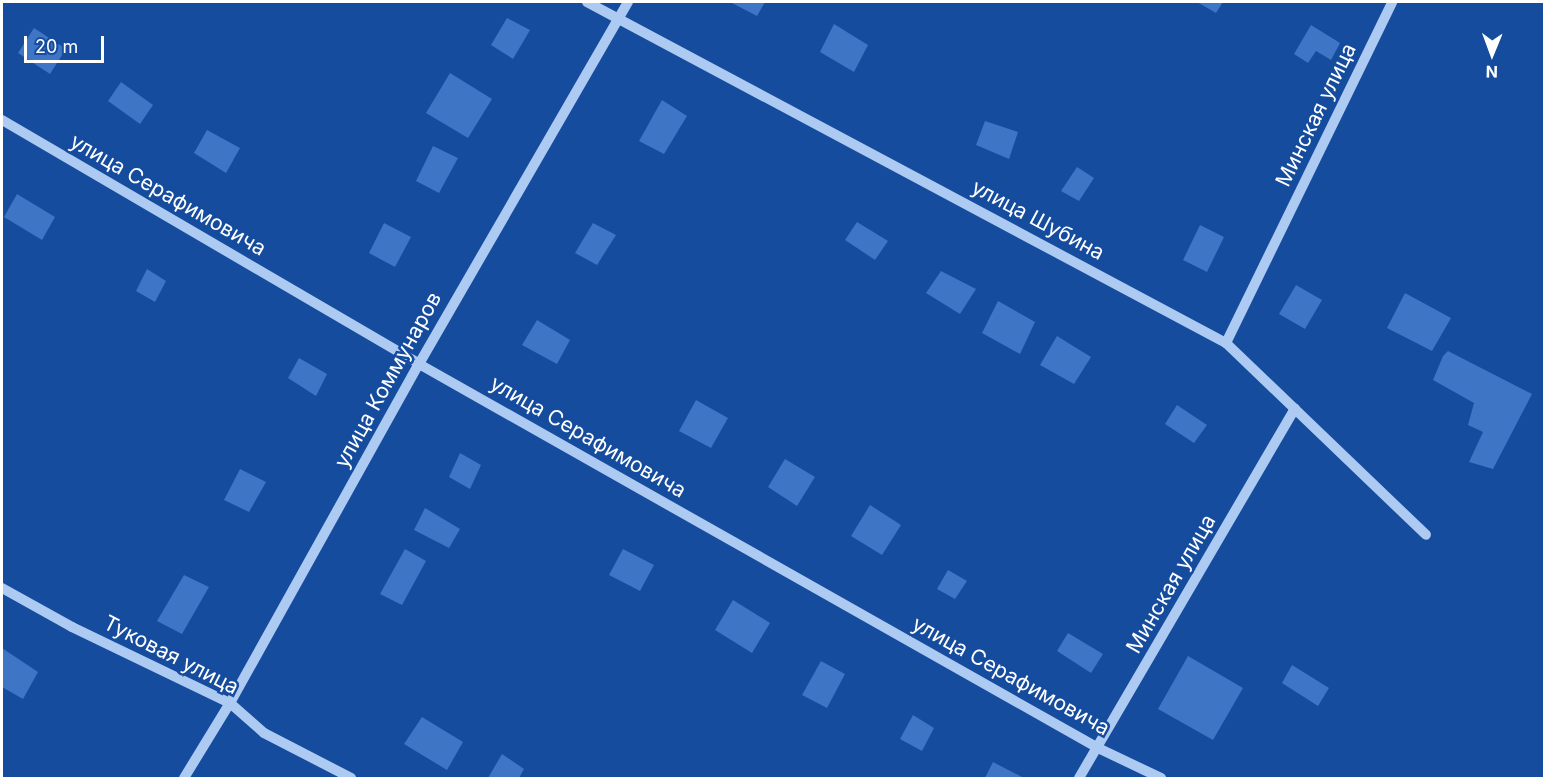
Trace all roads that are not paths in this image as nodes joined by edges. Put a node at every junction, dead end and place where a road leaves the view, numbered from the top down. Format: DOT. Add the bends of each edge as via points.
graph roads {
  1 [pos="587,2"];
  2 [pos="628,2"];
  3 [pos="1389,3"];
  4 [pos="618,19"];
  5 [pos="2,120"];
  6 [pos="1226,343"];
  7 [pos="419,364"];
  8 [pos="1296,409"];
  9 [pos="1426,535"];
  10 [pos="2,588"];
  11 [pos="230,703"];
  12 [pos="1098,748"];
  13 [pos="184,778"];
  14 [pos="351,778"];
  15 [pos="1079,778"];
  16 [pos="1161,778"];
  1 -- 4 [label="street, улица Шубина"];
  2 -- 4 [label="street, улица Коммунаров"];
  3 -- 6 [label="street, Минская улица"];
  4 -- 6 [label="street, улица Шубина"];
  4 -- 7 [label="street, улица Коммунаров"];
  5 -- 7 [label="street, улица Серафимовича"];
  6 -- 8 [label="street, улица Шубина"];
  7 -- 11 [label="street, улица Коммунаров"];
  7 -- 12 [label="street, улица Серафимовича"];
  8 -- 9 [label="street, улица Шубина"];
  8 -- 12 [label="street, Минская улица"];
  10 -- 11 [label="street, Туковая улица" via="72,627"];
  11 -- 13 [label="street, улица Коммунаров"];
  11 -- 14 [label="street, Туковая улица" via="264,733"];
  12 -- 15 [label="street, Минская улица"];
  12 -- 16 [label="street, улица Серафимовича"];
}
